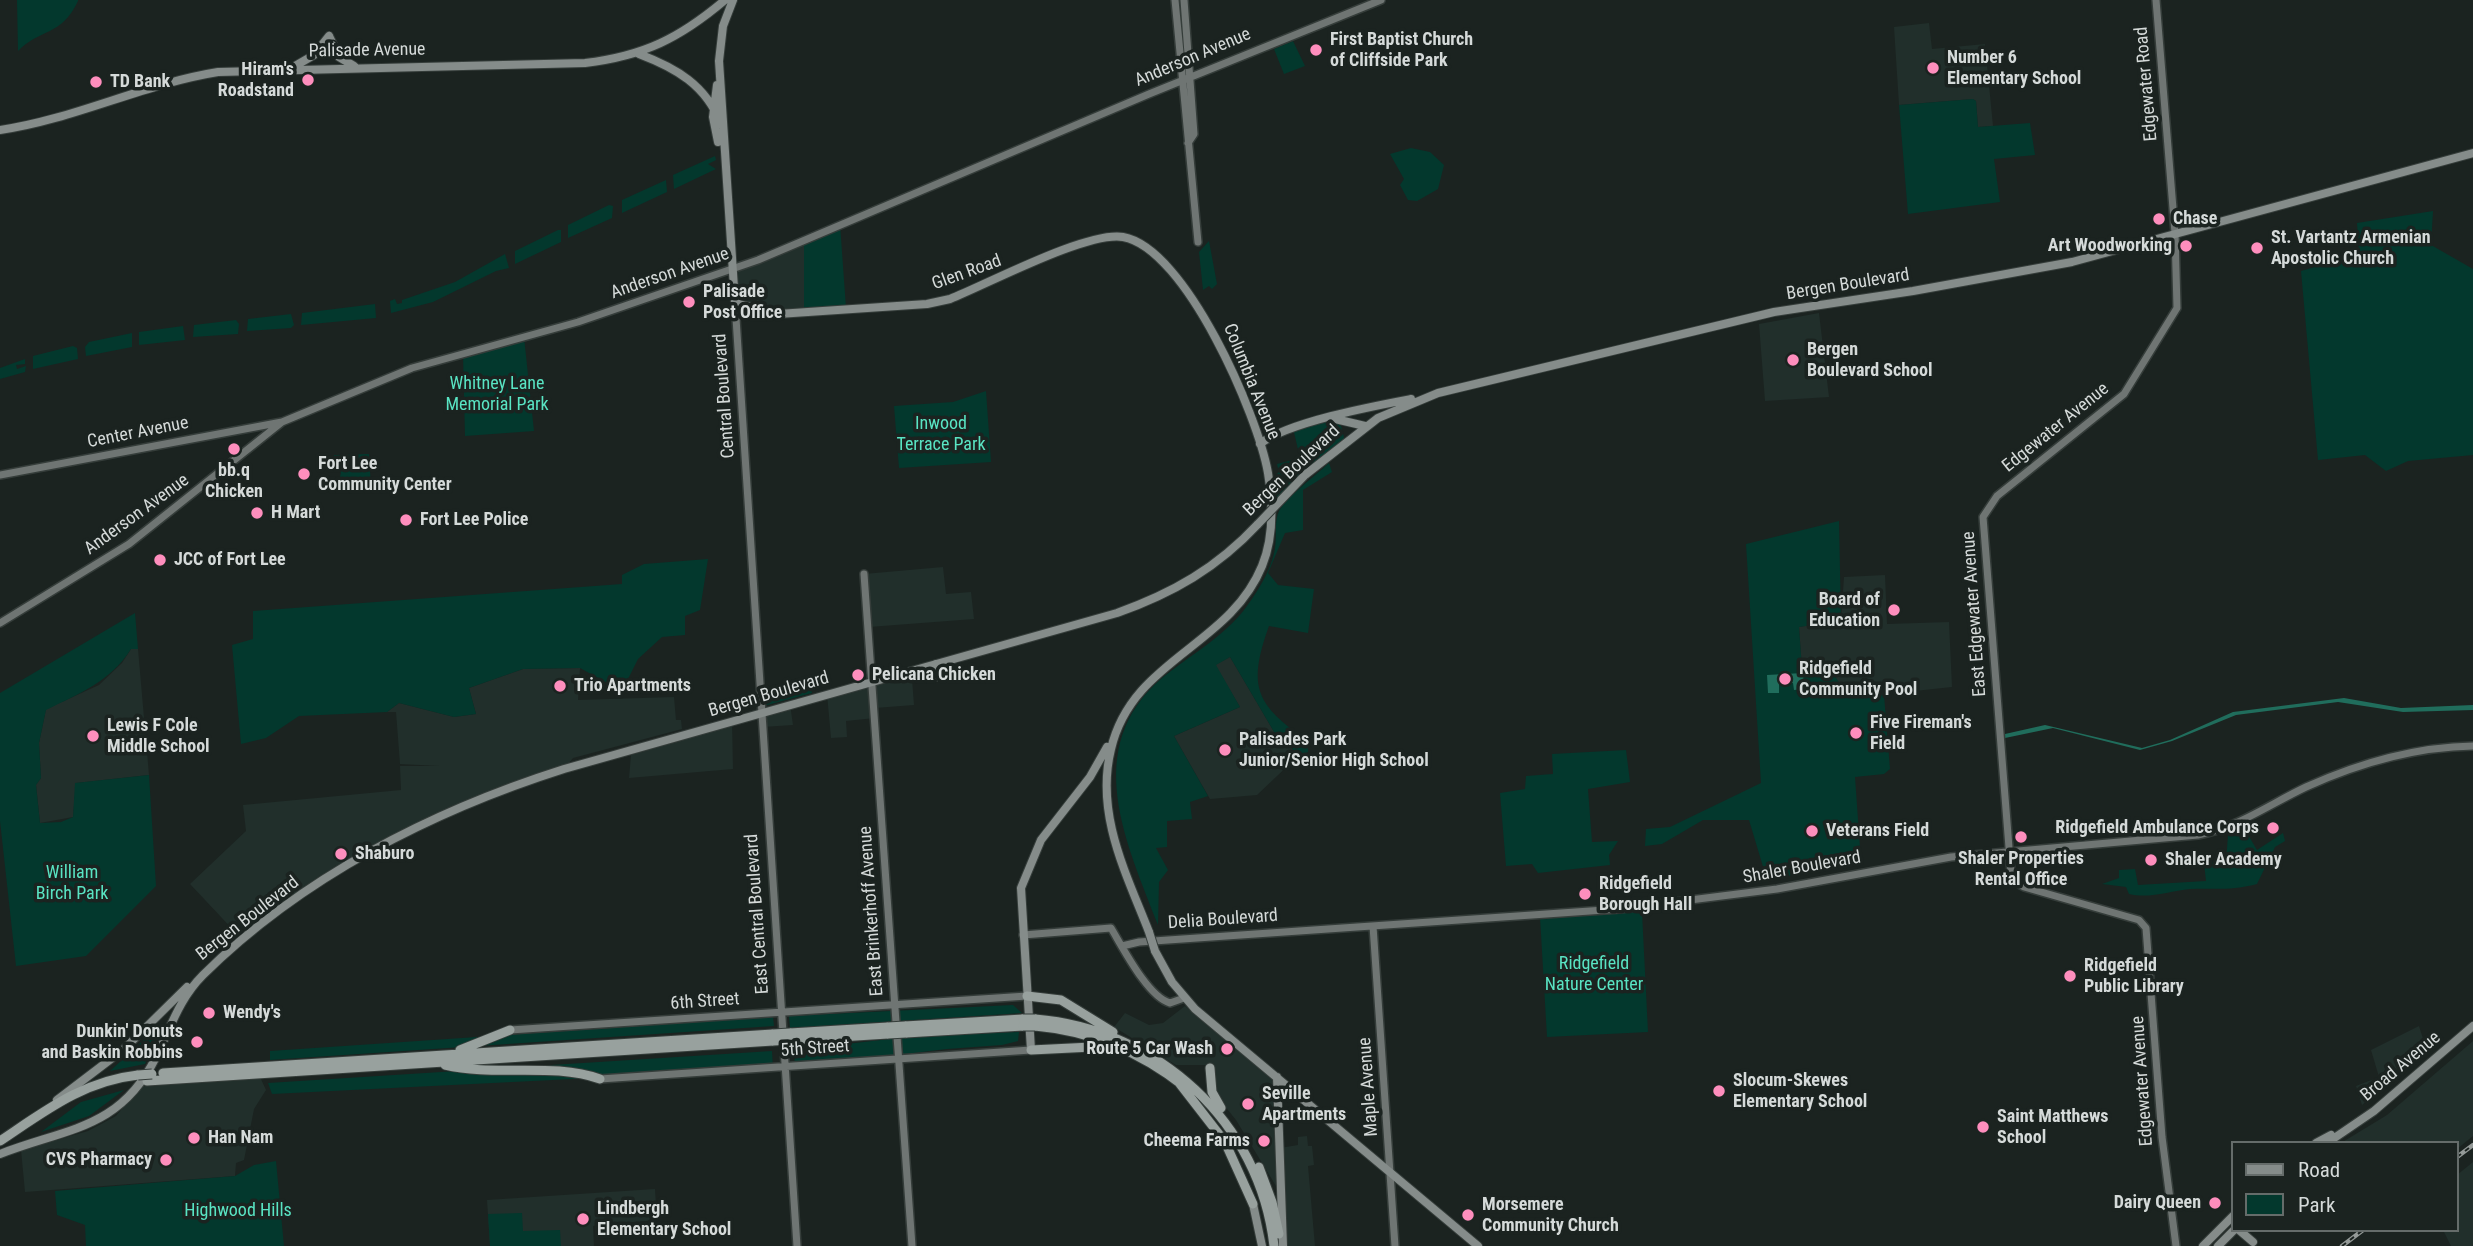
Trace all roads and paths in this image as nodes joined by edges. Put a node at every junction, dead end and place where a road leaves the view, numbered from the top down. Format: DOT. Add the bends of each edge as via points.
graph roads {
  1 [pos="725,0"];
  2 [pos="733,0"];
  3 [pos="1175,0"];
  4 [pos="1184,0"];
  5 [pos="1381,0"];
  6 [pos="2156,0"];
  7 [pos="639,54"];
  8 [pos="291,68"];
  9 [pos="356,68"];
  10 [pos="687,79"];
  11 [pos="1186,79"];
  12 [pos="720,80"];
  13 [pos="714,106"];
  14 [pos="713,117"];
  15 [pos="0,130"];
  16 [pos="723,130"];
  17 [pos="2473,153"];
  18 [pos="2169,166"];
  19 [pos="724,167"];
  20 [pos="2175,233"];
  21 [pos="1122,237"];
  22 [pos="1198,242"];
  23 [pos="732,270"];
  24 [pos="735,303"];
  25 [pos="1438,393"];
  26 [pos="1360,408"];
  27 [pos="1333,419"];
  28 [pos="282,422"];
  29 [pos="1365,426"];
  30 [pos="1345,441"];
  31 [pos="1260,444"];
  32 [pos="0,475"];
  33 [pos="1986,510"];
  34 [pos="864,574"];
  35 [pos="753,581"];
  36 [pos="0,623"];
  37 [pos="936,664"];
  38 [pos="937,677"];
  39 [pos="873,682"];
  40 [pos="762,712"];
  41 [pos="1112,743"];
  42 [pos="2473,746"];
  43 [pos="2008,850"];
  44 [pos="2015,882"];
  45 [pos="1373,926"];
  46 [pos="1327,929"];
  47 [pos="1023,934"];
  48 [pos="1122,946"];
  49 [pos="200,977"];
  50 [pos="1027,996"];
  51 [pos="1184,998"];
  52 [pos="894,1006"];
  53 [pos="780,1013"];
  54 [pos="1035,1023"];
  55 [pos="2473,1026"];
  56 [pos="510,1030"];
  57 [pos="1129,1042"];
  58 [pos="636,1046"];
  59 [pos="1031,1050"];
  60 [pos="443,1055"];
  61 [pos="1137,1055"];
  62 [pos="899,1059"];
  63 [pos="428,1061"];
  64 [pos="1169,1066"];
  65 [pos="783,1067"];
  66 [pos="1210,1068"];
  67 [pos="1276,1077"];
  68 [pos="143,1078"];
  69 [pos="600,1079"];
  70 [pos="1178,1082"];
  71 [pos="1221,1108"];
  72 [pos="39,1114"];
  73 [pos="2347,1128"];
  74 [pos="0,1141"];
  75 [pos="2320,1141"];
  76 [pos="2330,1141"];
  77 [pos="0,1148"];
  78 [pos="0,1154"];
  79 [pos="1391,1171"];
  80 [pos="1254,1204"];
  81 [pos="2232,1217"];
  82 [pos="2233,1232"];
  83 [pos="2238,1232"];
  84 [pos="2253,1244"];
  85 [pos="2210,1245"];
  86 [pos="797,1246"];
  87 [pos="912,1246"];
  88 [pos="1262,1246"];
  89 [pos="1269,1246"];
  90 [pos="1275,1246"];
  91 [pos="1282,1246"];
  92 [pos="1395,1246"];
  93 [pos="1478,1246"];
  94 [pos="2176,1246"];
  1 -- 7 [label="main road, Palisade Avenue" via="676,37"];
  2 -- 12 [label="main road, Central Boulevard" via="720,39"];
  3 -- 11 [label="street"];
  4 -- 11 [label="street"];
  5 -- 11 [label="street, Anderson Avenue"];
  6 -- 18 [label="street, Edgewater Road"];
  7 -- 9 [label="main road, Palisade Avenue" via="585,63"];
  7 -- 10 [label="main road, Central Boulevard"];
  8 -- 9 [label="main road, Palisade Avenue"];
  8 -- 9 [label="main road" via="314,55 329,36 339,57"];
  8 -- 15 [label="main road, Palisade Avenue" via="190,77 60,117"];
  10 -- 13 [label="main road, Central Boulevard"];
  10 -- 14 [label="main road, Central Boulevard"];
  11 -- 22 [label="street" via="1194,134 1188,143"];
  11 -- 23 [label="street, Anderson Avenue"];
  12 -- 13 [label="main road, Central Boulevard"];
  12 -- 16 [label="main road, Central Boulevard"];
  13 -- 14 [label="main road, Central Boulevard"];
  13 -- 16 [label="main road, Central Boulevard"];
  14 -- 19 [label="main road, Central Boulevard"];
  16 -- 19 [label="main road, Central Boulevard"];
  17 -- 20 [label="main road, Bergen Boulevard"];
  18 -- 20 [label="street, Edgewater Avenue"];
  19 -- 23 [label="main road, Central Boulevard"];
  20 -- 25 [label="main road, Bergen Boulevard" via="2072,262 1774,312"];
  20 -- 33 [label="street, Edgewater Avenue" via="2179,303 2130,386"];
  21 -- 24 [label="main road, Glen Road" via="1079,246 939,302 778,314"];
  21 -- 31 [label="main road, Columbia Avenue" via="1146,248 1194,299 1208,320"];
  23 -- 24 [label="main road, Central Boulevard"];
  23 -- 28 [label="street, Anderson Avenue" via="578,322 412,368"];
  24 -- 35 [label="street, Central Boulevard"];
  25 -- 26 [label="main road, Bergen Boulevard"];
  25 -- 29 [label="main road, Bergen Boulevard"];
  26 -- 27 [label="main road, Bergen Boulevard"];
  26 -- 29 [label="main road"];
  27 -- 29 [label="main road"];
  27 -- 30 [label="main road" via="1341,426"];
  27 -- 31 [label="main road, Bergen Boulevard" via="1273,435"];
  28 -- 32 [label="street, Center Avenue"];
  28 -- 36 [label="street, Anderson Avenue" via="129,544"];
  29 -- 30 [label="main road, Bergen Boulevard"];
  30 -- 37 [label="main road, Bergen Boulevard, bridge" via="1214,566 1164,595 1117,613"];
  31 -- 41 [label="main road, Columbia Avenue" via="1269,481 1270,540 1262,567 1243,601 1216,629 1147,682 1125,712"];
  33 -- 43 [label="street, East Edgewater Avenue"];
  34 -- 39 [label="street, East Brinkerhoff Avenue"];
  35 -- 40 [label="street, East Central Boulevard"];
  37 -- 38 [label="main road"];
  37 -- 39 [label="main road, Bergen Boulevard"];
  39 -- 40 [label="main road, Bergen Boulevard"];
  39 -- 52 [label="street, East Brinkerhoff Avenue"];
  40 -- 49 [label="main road, Bergen Boulevard" via="533,779 402,834 289,904"];
  40 -- 53 [label="street, East Central Boulevard"];
  41 -- 47 [label="main road" via="1050,826 1031,860 1021,888"];
  41 -- 51 [label="main road, bridge" via="1105,782 1115,844 1156,951"];
  42 -- 43 [label="street, Shaler Boulevard" via="2358,765 2213,833"];
  43 -- 44 [label="street, East Edgewater Avenue"];
  43 -- 45 [label="street, Shaler Boulevard" via="1933,859 1769,890 1619,909"];
  44 -- 94 [label="street, Edgewater Avenue" via="2139,920 2147,928 2162,1137"];
  45 -- 46 [label="street, Shaler Boulevard"];
  45 -- 79 [label="street, Maple Avenue"];
  46 -- 48 [label="street, Delia Boulevard"];
  47 -- 48 [label="street" via="1111,928"];
  47 -- 50 [label="main road"];
  48 -- 51 [label="street" via="1163,1001 1174,1003"];
  49 -- 72 [label="main road, Bergen Boulevard" via="119,1053"];
  49 -- 78 [label="main road, Bergen Boulevard" via="178,1005 146,1073 120,1104 77,1130"];
  50 -- 52 [label="street, 6th Street"];
  50 -- 57 [label="highway" via="1065,1002"];
  50 -- 59 [label="main road"];
  51 -- 67 [label="main road"];
  52 -- 53 [label="street, 6th Street"];
  52 -- 62 [label="street, East Brinkerhoff Avenue"];
  53 -- 56 [label="street, 6th Street"];
  53 -- 65 [label="street, East Central Boulevard"];
  54 -- 57 [label="highway" via="1072,1024"];
  54 -- 58 [label="highway, bridge"];
  54 -- 61 [label="highway" via="1095,1037"];
  55 -- 73 [label="main road, Broad Avenue" via="2375,1111"];
  56 -- 60 [label="highway"];
  57 -- 64 [label="highway"];
  58 -- 60 [label="highway"];
  58 -- 63 [label="highway"];
  59 -- 61 [label="highway" via="1100,1047"];
  59 -- 62 [label="street, 5th Street"];
  60 -- 63 [label="highway"];
  61 -- 70 [label="highway"];
  62 -- 65 [label="street, 5th Street"];
  62 -- 87 [label="street, East Brinkerhoff Avenue"];
  63 -- 68 [label="highway"];
  63 -- 69 [label="highway" via="471,1071 572,1073"];
  64 -- 71 [label="highway" via="1193,1080"];
  64 -- 90 [label="highway" via="1212,1106 1242,1147 1263,1194"];
  65 -- 69 [label="street, 5th Street"];
  65 -- 86 [label="street, East Central Boulevard"];
  66 -- 71 [label="highway" via="1212,1091"];
  67 -- 79 [label="main road"];
  67 -- 91 [label="main road"];
  68 -- 72 [label="highway" via="88,1086"];
  68 -- 77 [label="highway" via="77,1097"];
  70 -- 80 [label="highway"];
  70 -- 89 [label="highway" via="1210,1112 1239,1154 1259,1201"];
  71 -- 91 [label="highway" via="1264,1178"];
  72 -- 74 [label="highway, Bergen Boulevard"];
  73 -- 75 [label="main road"];
  73 -- 76 [label="main road"];
  79 -- 92 [label="street, Maple Avenue"];
  79 -- 93 [label="main road"];
  80 -- 88 [label="main road"];
  81 -- 85 [label="main road"];
  82 -- 85 [label="main road"];
  83 -- 84 [label="main road"];
}
